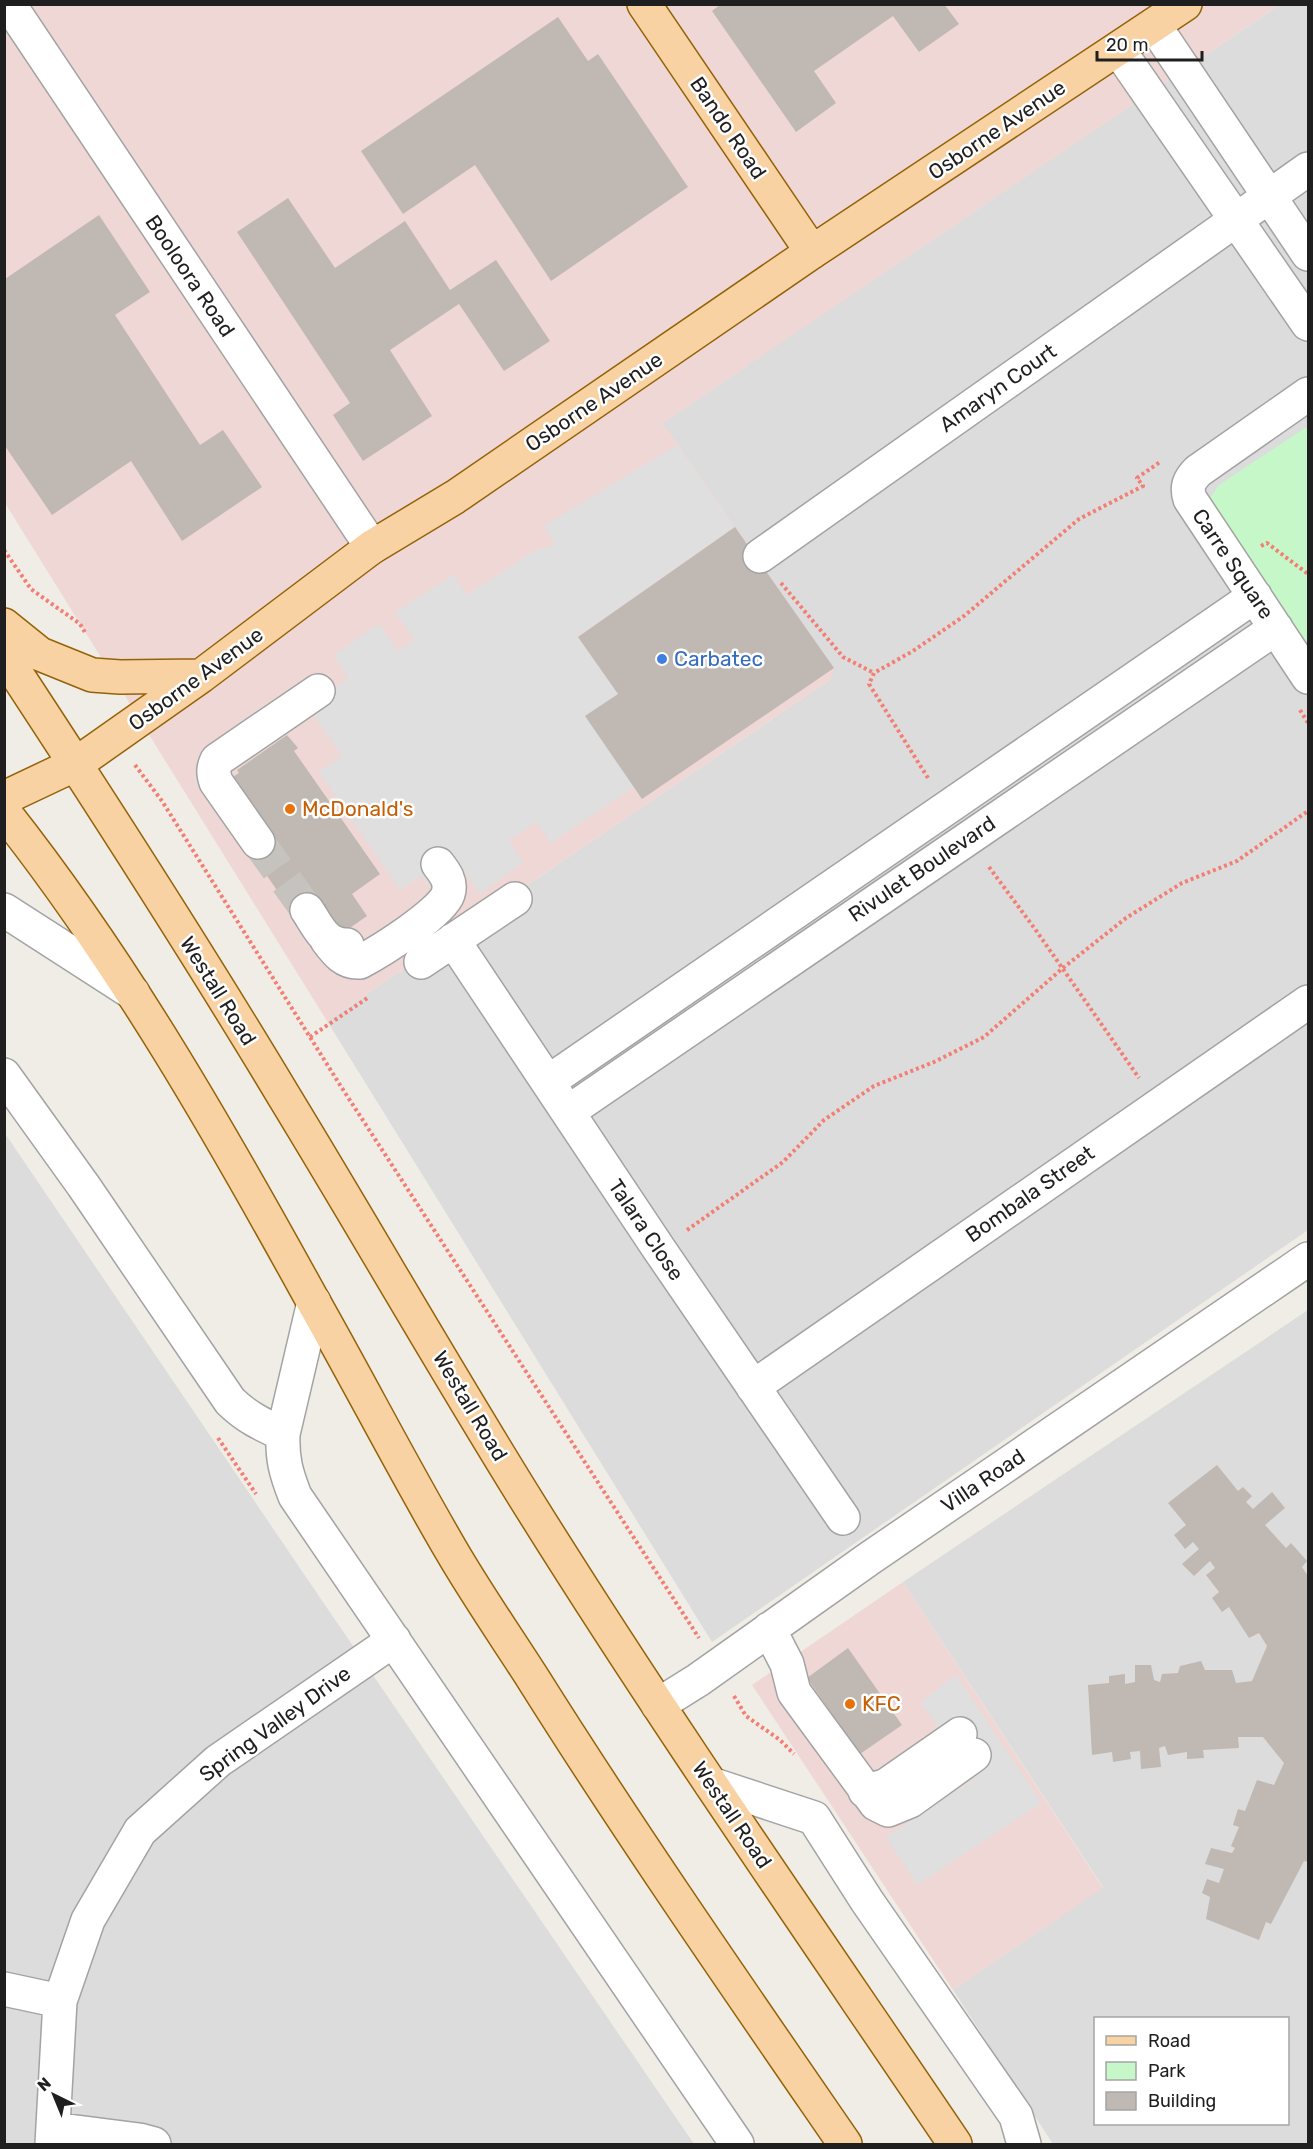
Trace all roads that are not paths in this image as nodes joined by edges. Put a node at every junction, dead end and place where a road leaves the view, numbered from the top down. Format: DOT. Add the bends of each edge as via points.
graph roads {
  1 [pos="9,4"];
  2 [pos="644,4"];
  3 [pos="1185,4"];
  4 [pos="1154,25"];
  5 [pos="1118,49"];
  6 [pos="1308,169"];
  7 [pos="1268,196"];
  8 [pos="1235,219"];
  9 [pos="812,252"];
  10 [pos="1308,254"];
  11 [pos="1308,324"];
  12 [pos="1308,394"];
  13 [pos="372,547"];
  14 [pos="760,556"];
  15 [pos="1255,596"];
  16 [pos="4,625"];
  17 [pos="1276,628"];
  18 [pos="4,655"];
  19 [pos="201,676"];
  20 [pos="1308,677"];
  21 [pos="318,691"];
  22 [pos="76,764"];
  23 [pos="4,798"];
  24 [pos="948,808"];
  25 [pos="4,812"];
  26 [pos="967,838"];
  27 [pos="258,842"];
  28 [pos="443,870"];
  29 [pos="515,899"];
  30 [pos="4,910"];
  31 [pos="307,910"];
  32 [pos="453,940"];
  33 [pos="421,962"];
  34 [pos="133,993"];
  35 [pos="1308,1002"];
  36 [pos="4,1075"];
  37 [pos="548,1082"];
  38 [pos="568,1112"];
  39 [pos="1308,1259"];
  40 [pos="314,1302"];
  41 [pos="753,1387"];
  42 [pos="283,1434"];
  43 [pos="843,1518"];
  44 [pos="769,1629"];
  45 [pos="394,1640"];
  46 [pos="658,1705"];
  47 [pos="967,1745"];
  48 [pos="711,1784"];
  49 [pos="4,1989"];
  50 [pos="60,2001"];
  51 [pos="53,2137"];
  52 [pos="154,2145"];
  53 [pos="737,2145"];
  54 [pos="845,2145"];
  55 [pos="955,2145"];
  56 [pos="1024,2145"];
  1 -- 13 [label="street, Booloora Road"];
  2 -- 9 [label="main road, Bando Road"];
  3 -- 4 [label="main road, Osborne Avenue"];
  4 -- 5 [label="main road, Osborne Avenue"];
  4 -- 7 [label="street"];
  5 -- 8 [label="street"];
  5 -- 9 [label="main road, Osborne Avenue"];
  6 -- 7 [label="street, Amaryn Court"];
  7 -- 8 [label="street, Amaryn Court"];
  7 -- 10 [label="street"];
  8 -- 11 [label="street"];
  8 -- 14 [label="street, Amaryn Court"];
  9 -- 13 [label="main road, Osborne Avenue" via="455,497"];
  12 -- 15 [label="street, Carre Square" via="1198,471 1188,486 1190,499"];
  13 -- 19 [label="main road, Osborne Avenue"];
  15 -- 17 [label="street, Carre Square"];
  15 -- 24 [label="street, Rivulet Boulevard"];
  16 -- 19 [label="main road" via="40,654 92,675"];
  17 -- 20 [label="street, Carre Square"];
  17 -- 26 [label="street, Rivulet Boulevard"];
  18 -- 22 [label="main road, Westall Road"];
  19 -- 22 [label="main road, Osborne Avenue"];
  21 -- 27 [label="street" via="217,760 214,766 216,782"];
  22 -- 23 [label="main road, Osborne Avenue"];
  22 -- 46 [label="main road, Westall Road" via="285,1097 533,1510"];
  24 -- 26 [label="street"];
  24 -- 37 [label="street, Rivulet Boulevard"];
  25 -- 34 [label="main road" via="51,872"];
  26 -- 38 [label="street, Rivulet Boulevard"];
  28 -- 31 [label="street" via="353,942 338,945 327,940"];
  29 -- 32 [label="street"];
  30 -- 34 [label="street"];
  32 -- 33 [label="street"];
  32 -- 37 [label="street, Talara Close"];
  34 -- 40 [label="main road"];
  35 -- 41 [label="street, Bombala Street"];
  36 -- 42 [label="street" via="230,1401 250,1418"];
  37 -- 38 [label="street, Talara Close"];
  38 -- 41 [label="street, Talara Close"];
  39 -- 44 [label="street, Villa Road"];
  40 -- 42 [label="street"];
  40 -- 54 [label="main road" via="453,1554 608,1797"];
  41 -- 43 [label="street, Talara Close"];
  42 -- 45 [label="street" via="285,1471 295,1496"];
  44 -- 46 [label="street, Villa Road"];
  44 -- 47 [label="street" via="794,1692 876,1804 888,1810 910,1801"];
  45 -- 50 [label="street, Spring Valley Drive" via="218,1761 140,1831 88,1920"];
  45 -- 53 [label="street"];
  46 -- 48 [label="main road, Westall Road"];
  48 -- 55 [label="main road, Westall Road"];
  48 -- 56 [label="street" via="813,1818 1017,2116"];
  49 -- 50 [label="street"];
  50 -- 51 [label="street, Spring Valley Drive"];
  51 -- 52 [label="street" via="140,2140"];
}
